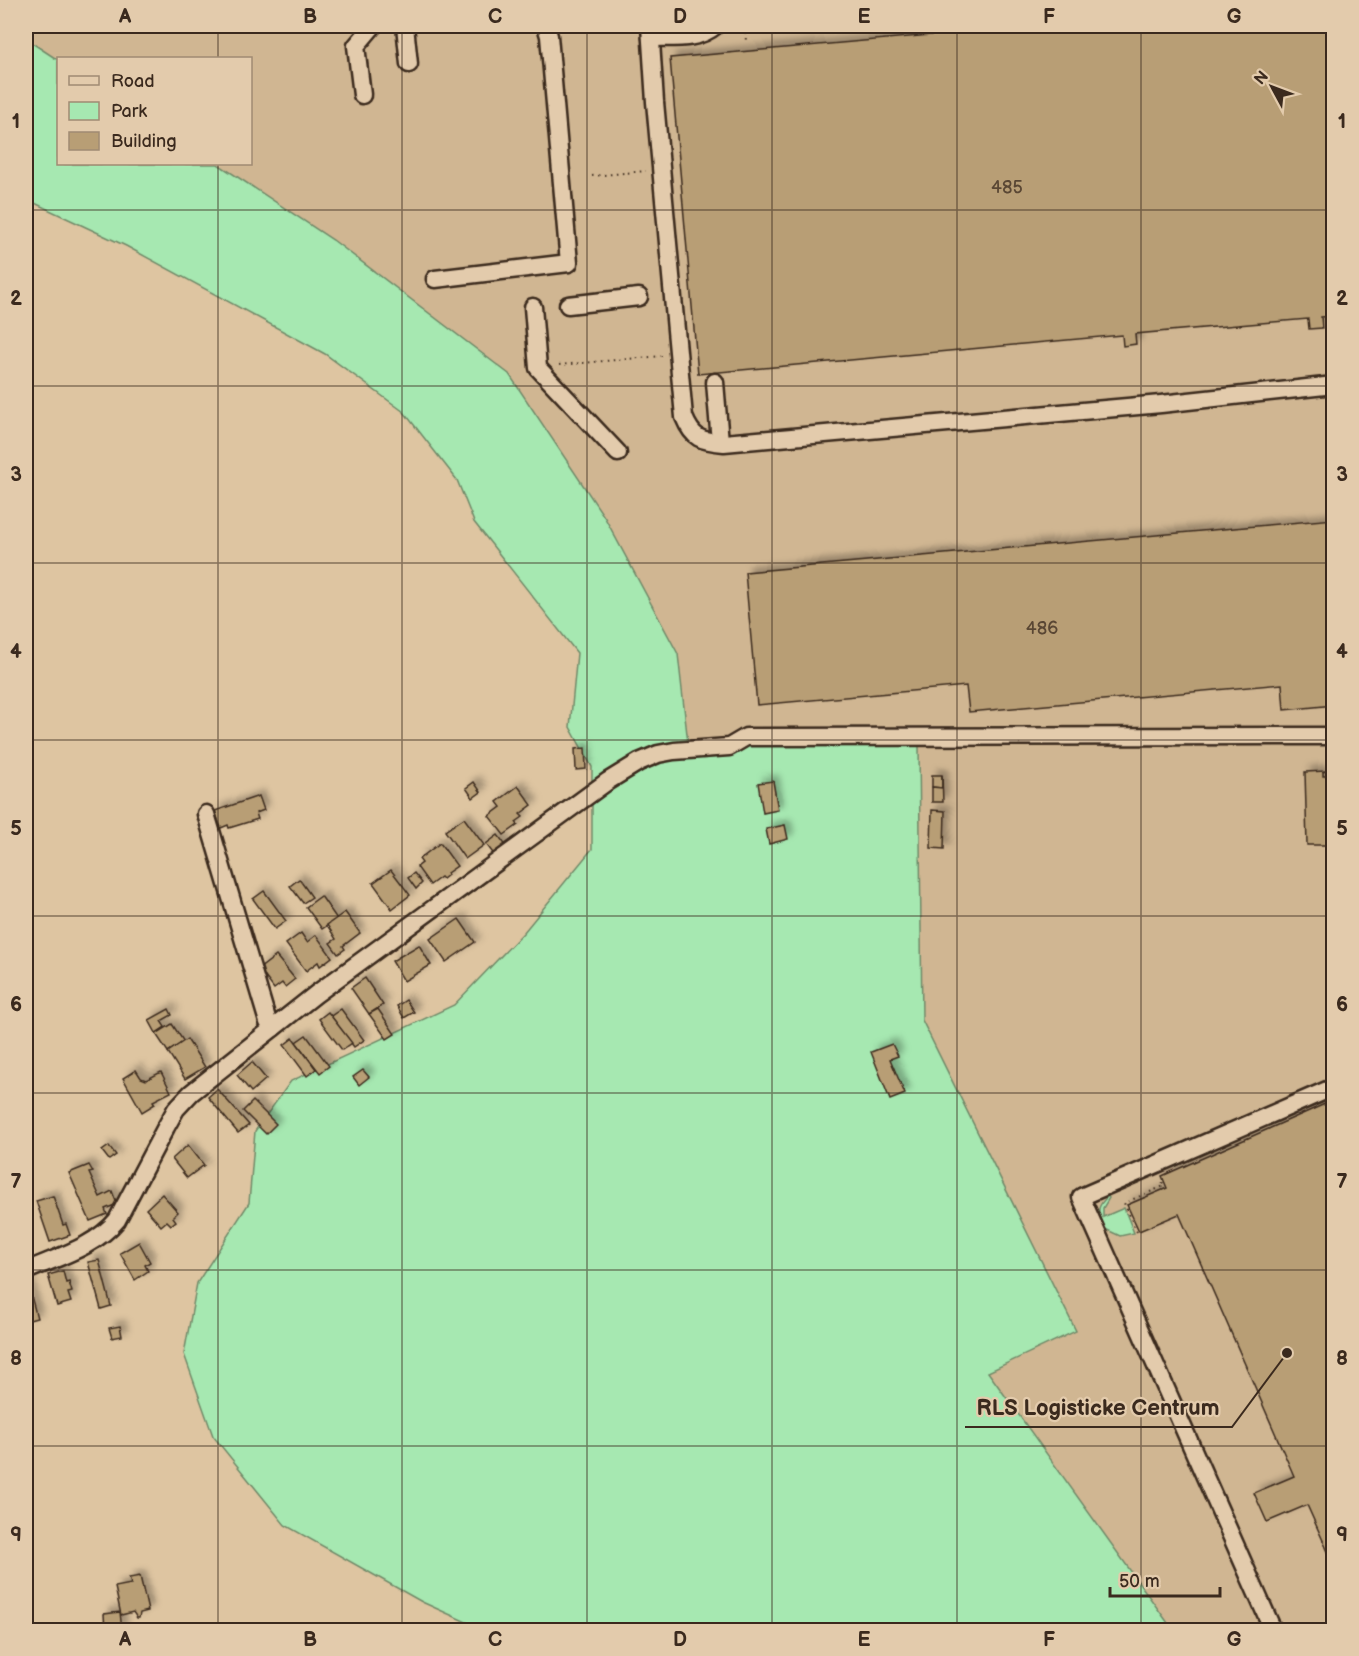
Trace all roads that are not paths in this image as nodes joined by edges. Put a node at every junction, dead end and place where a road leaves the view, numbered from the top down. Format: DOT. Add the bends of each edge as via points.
graph roads {
  1 [pos="373,26"];
  2 [pos="405,26"];
  3 [pos="546,26"];
  4 [pos="715,26"];
  5 [pos="651,32"];
  6 [pos="409,64"];
  7 [pos="362,95"];
  8 [pos="435,279"];
  9 [pos="639,297"];
  10 [pos="568,305"];
  11 [pos="533,307"];
  12 [pos="715,382"];
  13 [pos="1334,385"];
  14 [pos="720,442"];
  15 [pos="618,453"];
  16 [pos="1334,736"];
  17 [pos="206,814"];
  18 [pos="273,1028"];
  19 [pos="1334,1087"];
  20 [pos="26,1271"];
  21 [pos="1273,1630"];
  1 -- 7 [label="street" via="356,46"];
  2 -- 6 [label="street"];
  3 -- 8 [label="street" via="569,263"];
  4 -- 5 [label="street" via="694,37"];
  5 -- 14 [label="street" via="684,417 697,437"];
  9 -- 10 [label="street"];
  11 -- 15 [label="street" via="538,368"];
  12 -- 14 [label="street"];
  13 -- 14 [label="street"];
  16 -- 18 [label="street" via="746,737 729,747 658,754 608,781"];
  17 -- 18 [label="street"];
  18 -- 20 [label="street" via="176,1109 109,1230"];
  19 -- 21 [label="street" via="1081,1197"];
}
